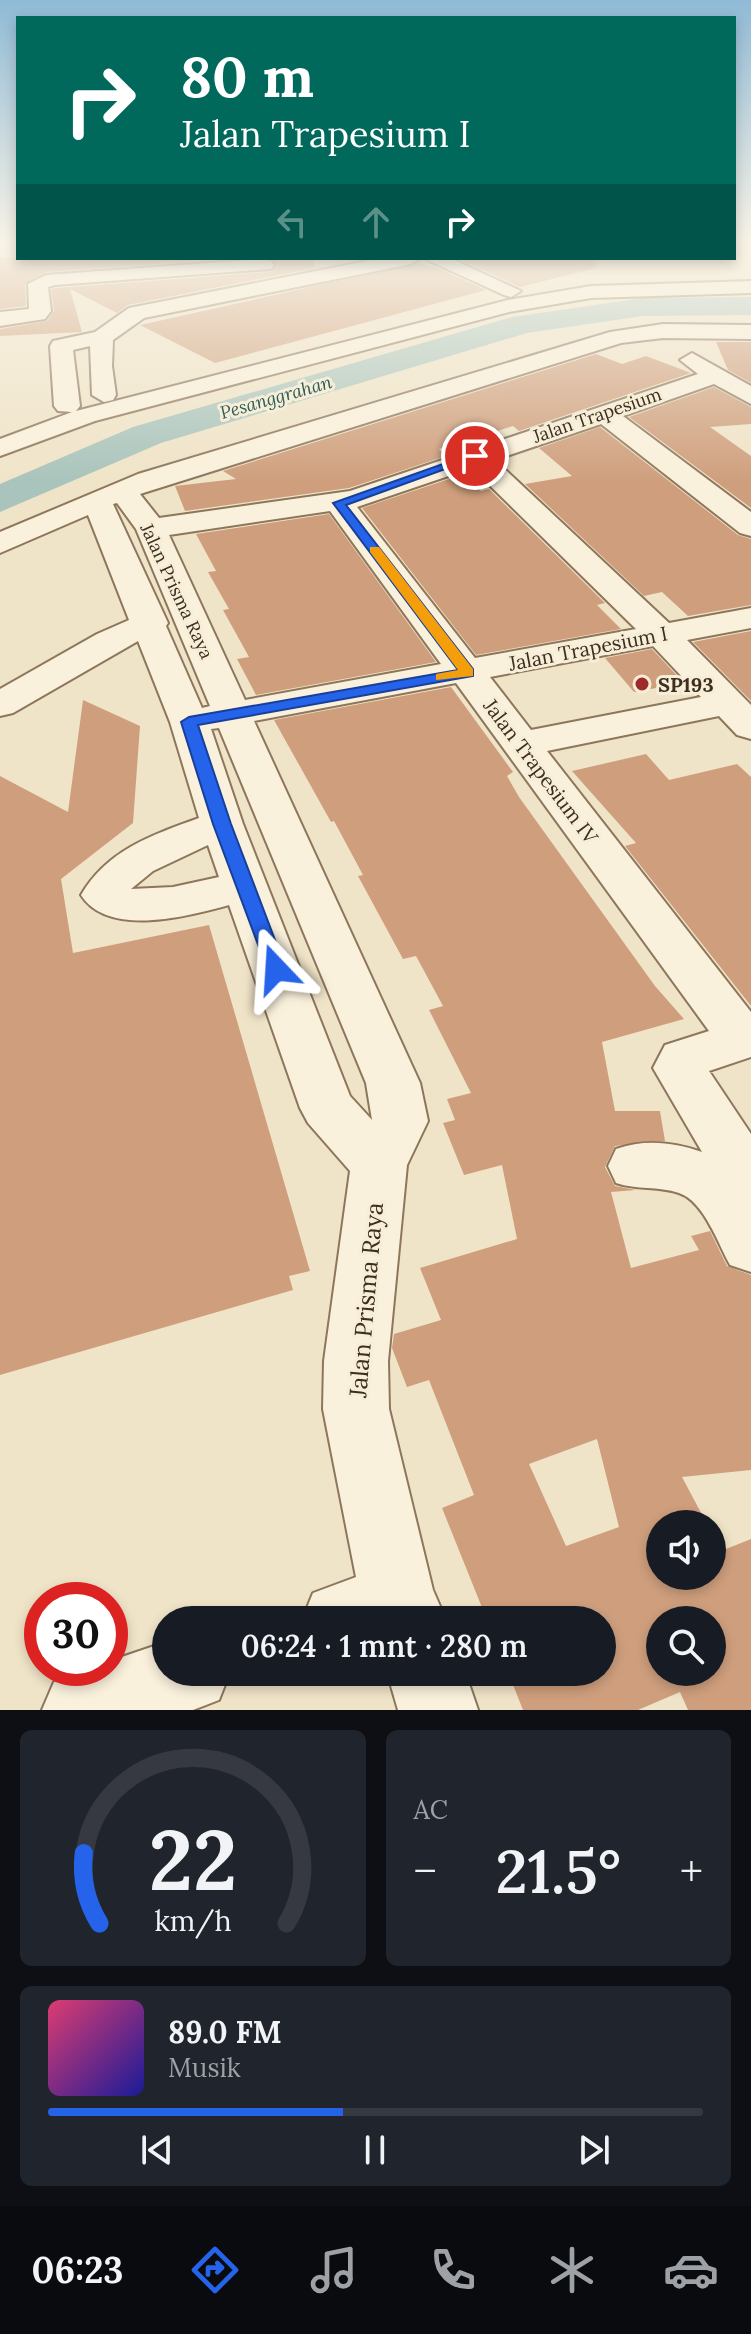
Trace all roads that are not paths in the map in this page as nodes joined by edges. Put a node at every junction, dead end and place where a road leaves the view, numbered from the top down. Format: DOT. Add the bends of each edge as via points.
graph roads {
  1 [pos="123,323"];
  2 [pos="387,323"];
  3 [pos="444,323"];
  4 [pos="648,332"];
  5 [pos="751,332"];
  6 [pos="102,337"];
  7 [pos="751,338"];
  8 [pos="740,382"];
  9 [pos="104,395"];
  10 [pos="67,406"];
  11 [pos="602,412"];
  12 [pos="0,427"];
  13 [pos="0,448"];
  14 [pos="475,456"];
  15 [pos="109,495"];
  16 [pos="339,503"];
  17 [pos="751,527"];
  18 [pos="151,528"];
  19 [pos="0,544"];
  20 [pos="751,618"];
  21 [pos="151,623"];
  22 [pos="662,635"];
  23 [pos="467,672"];
  24 [pos="0,705"];
  25 [pos="232,713"];
  26 [pos="739,715"];
  27 [pos="189,722"];
  28 [pos="521,744"];
  29 [pos="222,824"];
  30 [pos="245,886"];
  31 [pos="747,1038"];
  32 [pos="379,1165"];
  33 [pos="636,1166"];
  34 [pos="751,1182"];
  35 [pos="751,1246"];
  36 [pos="381,1606"];
  37 [pos="152,1686"];
  38 [pos="430,1686"];
  39 [pos="82,1710"];
  40 [pos="438,1710"];
  1 -- 6 [label="street"];
  2 -- 9 [label="street"];
  3 -- 13 [label="street" via="86,416"];
  4 -- 5 [label="street"];
  4 -- 8 [label="street"];
  4 -- 15 [label="street" via="395,403"];
  6 -- 9 [label="street"];
  6 -- 10 [label="street" via="61,346"];
  7 -- 8 [label="street" via="711,341 719,365"];
  8 -- 11 [label="street, Jalan Trapesium"];
  9 -- 10 [label="street"];
  10 -- 12 [label="street"];
  11 -- 14 [label="street, Jalan Trapesium"];
  11 -- 17 [label="street"];
  14 -- 16 [label="street, Jalan Trapesium"];
  14 -- 22 [label="street"];
  15 -- 18 [label="street, Jalan Prisma Raya"];
  15 -- 19 [label="street"];
  15 -- 21 [label="street, Jalan Prisma Raya"];
  16 -- 18 [label="street, Jalan Trapesium"];
  16 -- 23 [label="street, Jalan Trapesium IV"];
  18 -- 25 [label="street, Jalan Prisma Raya"];
  20 -- 22 [label="street, Jalan Trapesium I"];
  21 -- 24 [label="street" via="109,641"];
  21 -- 27 [label="street, Jalan Prisma Raya"];
  22 -- 23 [label="street, Jalan Trapesium I"];
  22 -- 26 [label="street"];
  23 -- 25 [label="street, Jalan Trapesium I"];
  23 -- 28 [label="street, Jalan Trapesium IV"];
  25 -- 27 [label="street, Jalan Trapesium I"];
  25 -- 32 [label="street, Jalan Prisma Raya" via="393,1083 400,1121"];
  26 -- 28 [label="street"];
  27 -- 29 [label="street, Jalan Prisma Raya"];
  28 -- 31 [label="street, Jalan Trapesium IV"];
  29 -- 30 [label="street, Jalan Prisma Raya"];
  29 -- 30 [label="street" via="130,866 104,895 126,904 177,902"];
  30 -- 32 [label="street, Jalan Prisma Raya" via="327,1108"];
  31 -- 34 [label="street" via="684,1059 679,1068"];
  32 -- 36 [label="street, Jalan Prisma Raya" via="356,1361 356,1409"];
  33 -- 35 [label="street" via="679,1166 703,1175"];
  37 -- 39 [label="street"];
  38 -- 40 [label="street"];
}
